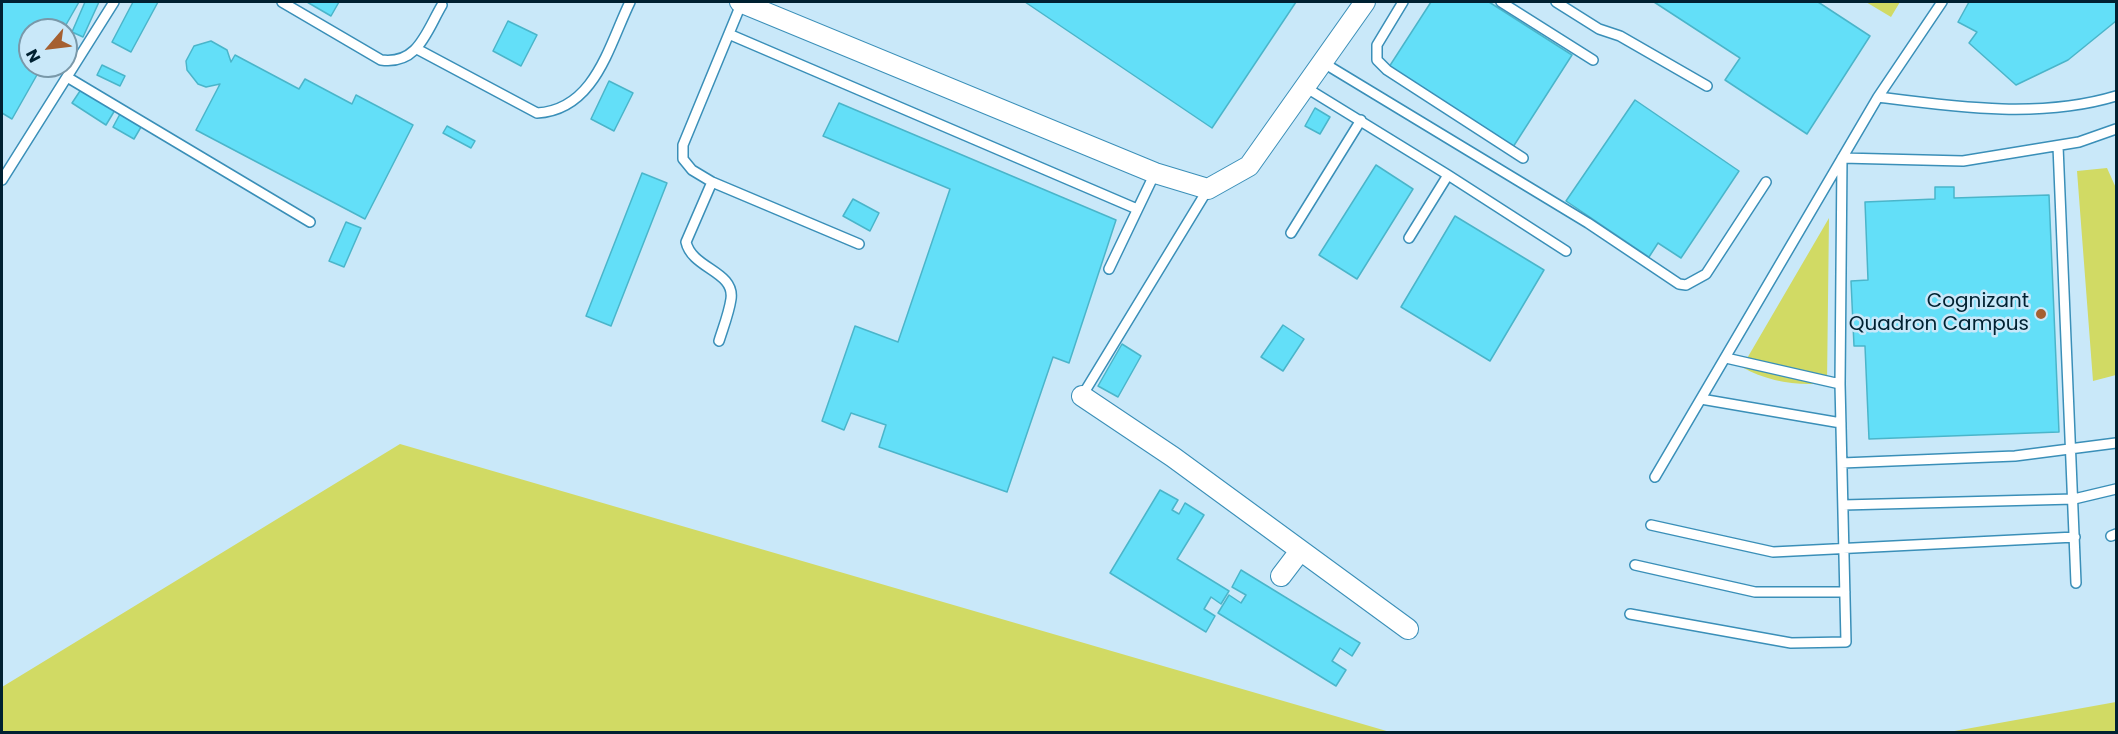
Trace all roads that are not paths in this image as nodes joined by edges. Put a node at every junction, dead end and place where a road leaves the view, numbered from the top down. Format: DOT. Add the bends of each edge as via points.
graph roads {
  1 [pos="114,2"];
  2 [pos="282,2"];
  3 [pos="630,2"];
  4 [pos="742,2"];
  5 [pos="1365,2"];
  6 [pos="1403,2"];
  7 [pos="1501,2"];
  8 [pos="1556,2"];
  9 [pos="1942,2"];
  10 [pos="442,5"];
  11 [pos="731,35"];
  12 [pos="417,49"];
  13 [pos="78,59"];
  14 [pos="1593,60"];
  15 [pos="1322,62"];
  16 [pos="66,78"];
  17 [pos="69,78"];
  18 [pos="1707,86"];
  19 [pos="1305,87"];
  20 [pos="2116,96"];
  21 [pos="1878,97"];
  22 [pos="1361,120"];
  23 [pos="2116,132"];
  24 [pos="2058,146"];
  25 [pos="1523,158"];
  26 [pos="1842,158"];
  27 [pos="1155,173"];
  28 [pos="1448,175"];
  29 [pos="2,180"];
  30 [pos="712,182"];
  31 [pos="1766,182"];
  32 [pos="1208,189"];
  33 [pos="1137,209"];
  34 [pos="310,222"];
  35 [pos="1291,232"];
  36 [pos="1409,238"];
  37 [pos="859,244"];
  38 [pos="1566,251"];
  39 [pos="1109,270"];
  40 [pos="719,341"];
  41 [pos="1726,358"];
  42 [pos="1840,384"];
  43 [pos="1082,396"];
  44 [pos="1701,399"];
  45 [pos="1841,423"];
  46 [pos="2116,443"];
  47 [pos="2072,449"];
  48 [pos="1842,464"];
  49 [pos="1655,477"];
  50 [pos="2116,489"];
  51 [pos="2074,499"];
  52 [pos="1843,505"];
  53 [pos="1651,525"];
  54 [pos="2075,537"];
  55 [pos="1844,548"];
  56 [pos="1300,551"];
  57 [pos="1635,565"];
  58 [pos="1281,576"];
  59 [pos="2076,583"];
  60 [pos="1845,592"];
  61 [pos="1630,614"];
  62 [pos="1408,629"];
  1 -- 13 [label="lane"];
  2 -- 12 [label="lane" via="381,60 404,59"];
  3 -- 12 [label="lane" via="590,87 569,104 547,113 537,113"];
  4 -- 11 [label="lane"];
  4 -- 27 [label="street"];
  5 -- 15 [label="street"];
  6 -- 25 [label="lane" via="1377,45 1377,60"];
  7 -- 14 [label="lane"];
  8 -- 18 [label="lane"];
  9 -- 21 [label="lane"];
  10 -- 12 [label="lane"];
  11 -- 30 [label="lane" via="681,153 692,170"];
  11 -- 33 [label="lane"];
  15 -- 19 [label="street"];
  15 -- 31 [label="lane" via="1588,223 1679,284 1686,285 1706,274"];
  16 -- 29 [label="lane"];
  17 -- 34 [label="lane"];
  19 -- 22 [label="lane"];
  19 -- 32 [label="street" via="1249,166"];
  20 -- 21 [label="lane" via="2068,107 1965,108"];
  21 -- 26 [label="lane"];
  22 -- 28 [label="lane"];
  22 -- 35 [label="lane"];
  23 -- 24 [label="lane"];
  24 -- 26 [label="lane" via="1963,161"];
  24 -- 47 [label="lane"];
  26 -- 41 [label="lane"];
  26 -- 42 [label="lane"];
  27 -- 32 [label="street"];
  27 -- 33 [label="lane"];
  28 -- 36 [label="lane"];
  28 -- 38 [label="lane"];
  30 -- 37 [label="lane"];
  30 -- 40 [label="lane" via="687,242 694,259 716,272 730,288 732,297"];
  32 -- 43 [label="lane"];
  33 -- 39 [label="lane"];
  41 -- 42 [label="lane"];
  41 -- 44 [label="lane"];
  42 -- 45 [label="lane"];
  43 -- 56 [label="street"];
  44 -- 45 [label="lane"];
  44 -- 49 [label="lane"];
  45 -- 48 [label="lane"];
  46 -- 47 [label="lane"];
  47 -- 48 [label="lane" via="2015,456"];
  47 -- 51 [label="lane"];
  48 -- 52 [label="lane"];
  50 -- 51 [label="lane"];
  51 -- 52 [label="lane"];
  51 -- 54 [label="lane"];
  52 -- 55 [label="lane"];
  53 -- 55 [label="lane" via="1773,552"];
  54 -- 55 [label="lane"];
  54 -- 59 [label="lane"];
  55 -- 60 [label="lane"];
  56 -- 58 [label="street"];
  56 -- 62 [label="street"];
  57 -- 60 [label="lane" via="1755,592"];
  60 -- 61 [label="lane" via="1846,642 1791,644"];
}
